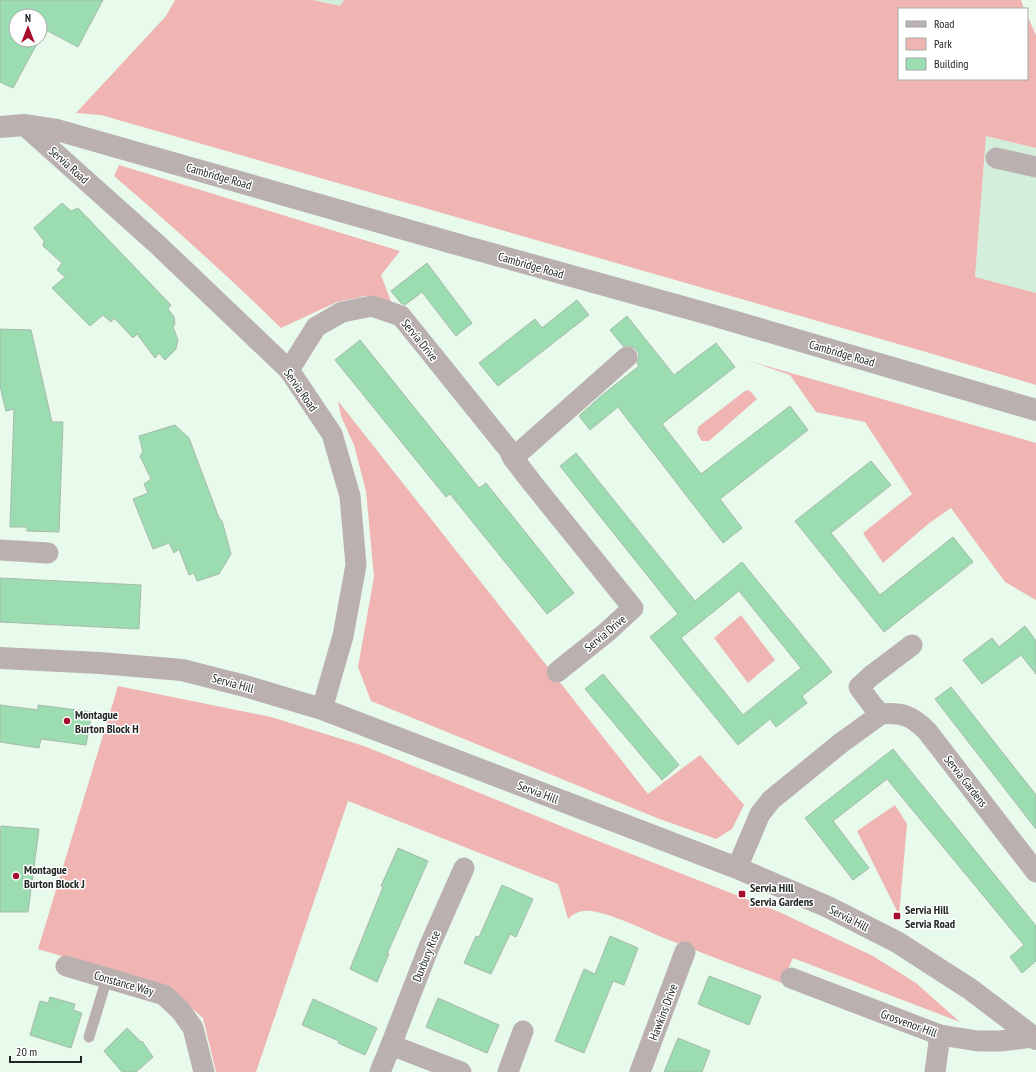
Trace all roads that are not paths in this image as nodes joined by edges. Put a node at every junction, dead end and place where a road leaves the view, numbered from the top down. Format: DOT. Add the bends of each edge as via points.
graph roads {
  1 [pos="24,125"];
  2 [pos="0,127"];
  3 [pos="996,158"];
  4 [pos="1036,167"];
  5 [pos="627,357"];
  6 [pos="289,370"];
  7 [pos="1036,410"];
  8 [pos="513,458"];
  9 [pos="0,550"];
  10 [pos="48,553"];
  11 [pos="912,645"];
  12 [pos="0,658"];
  13 [pos="557,672"];
  14 [pos="322,709"];
  15 [pos="881,714"];
  16 [pos="464,868"];
  17 [pos="737,868"];
  18 [pos="1036,872"];
  19 [pos="685,952"];
  20 [pos="66,966"];
  21 [pos="107,978"];
  22 [pos="791,978"];
  23 [pos="523,1031"];
  24 [pos="940,1035"];
  25 [pos="89,1036"];
  26 [pos="1034,1038"];
  27 [pos="390,1045"];
  28 [pos="204,1072"];
  29 [pos="380,1072"];
  30 [pos="461,1072"];
  31 [pos="508,1072"];
  32 [pos="640,1072"];
  33 [pos="935,1072"];
  1 -- 2 [label="street, Cambridge Road"];
  1 -- 6 [label="street, Servia Road" via="158,245"];
  1 -- 7 [label="street, Cambridge Road" via="57,130 720,317"];
  3 -- 4 [label="street"];
  5 -- 8 [label="street"];
  6 -- 8 [label="street, Servia Drive" via="316,327 342,312 372,306 401,316"];
  6 -- 14 [label="street, Servia Road" via="332,434 350,496 356,565 343,636"];
  8 -- 13 [label="street, Servia Drive" via="633,608"];
  9 -- 10 [label="street"];
  11 -- 15 [label="street" via="859,687"];
  12 -- 14 [label="street, Servia Hill" via="182,670"];
  14 -- 17 [label="street, Servia Hill"];
  15 -- 17 [label="street" via="771,800 760,814"];
  15 -- 18 [label="street, Servia Gardens" via="907,716 927,730"];
  16 -- 27 [label="street, Duxbury Rise"];
  17 -- 26 [label="street, Servia Hill" via="828,907 897,942 970,989"];
  19 -- 32 [label="street, Hawkins Drive"];
  20 -- 21 [label="street, Constance Way"];
  21 -- 25 [label="lane"];
  21 -- 28 [label="street, Constance Way" via="164,994 193,1028"];
  22 -- 24 [label="street, Grosvenor Hill"];
  23 -- 31 [label="street"];
  24 -- 26 [label="street, Grosvenor Hill" via="978,1041"];
  24 -- 33 [label="street"];
  27 -- 29 [label="street, Duxbury Rise"];
  27 -- 30 [label="street"];
}
